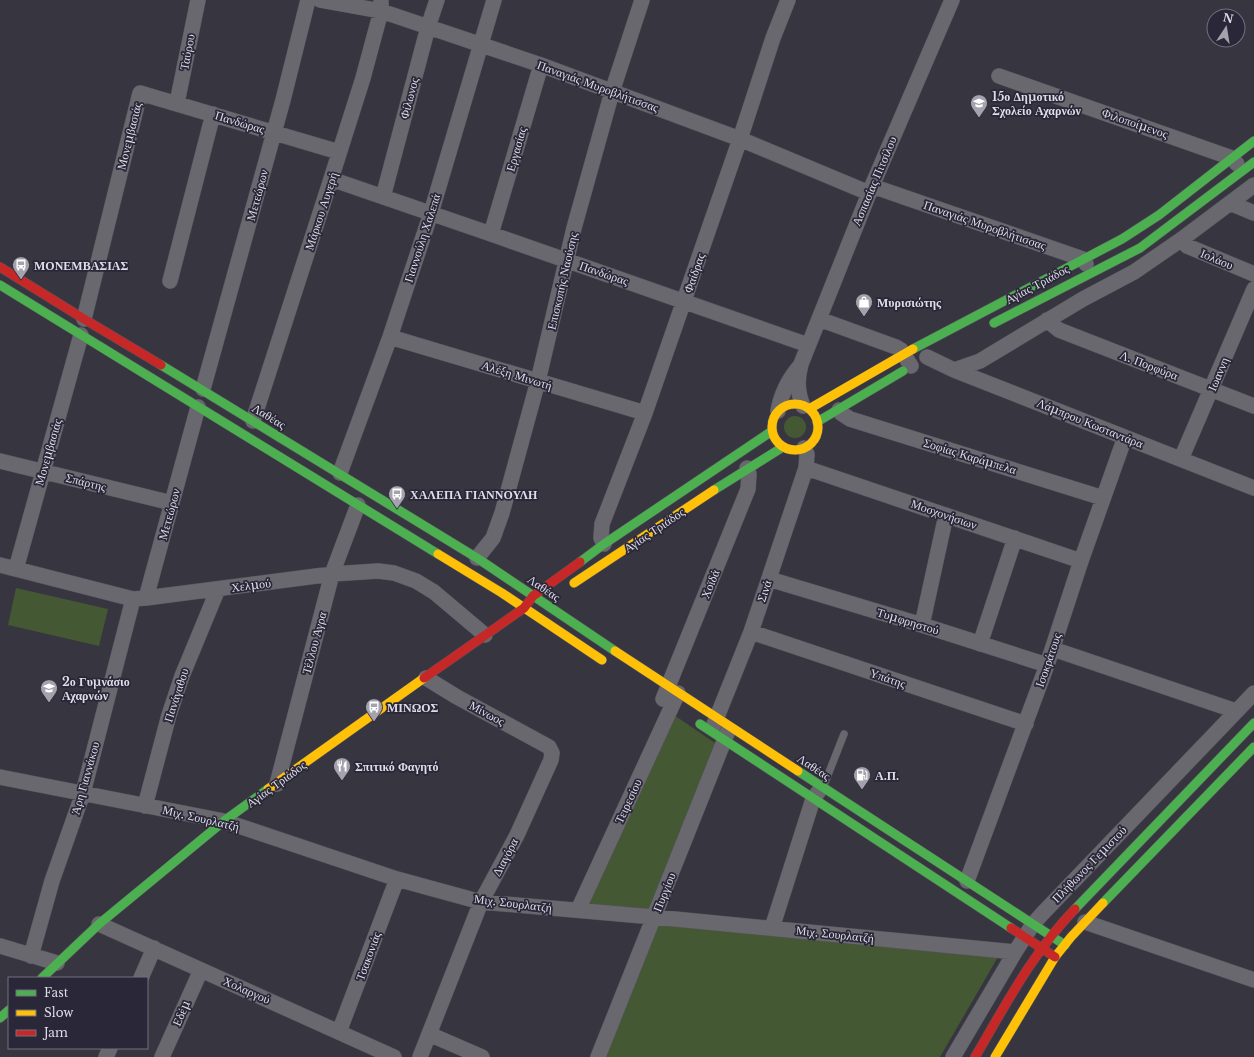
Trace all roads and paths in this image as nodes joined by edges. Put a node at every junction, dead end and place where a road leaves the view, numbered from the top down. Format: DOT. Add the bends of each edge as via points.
graph roads {
  1 [pos="198,0"];
  2 [pos="308,0"];
  3 [pos="320,0"];
  4 [pos="437,0"];
  5 [pos="494,0"];
  6 [pos="642,0"];
  7 [pos="788,0"];
  8 [pos="952,0"];
  9 [pos="381,5"];
  10 [pos="428,28"];
  11 [pos="482,45"];
  12 [pos="541,65"];
  13 [pos="999,76"];
  14 [pos="612,92"];
  15 [pos="140,93"];
  16 [pos="177,104"];
  17 [pos="213,114"];
  18 [pos="274,132"];
  19 [pos="740,139"];
  20 [pos="1254,141"];
  21 [pos="339,152"];
  22 [pos="1232,158"];
  23 [pos="1248,167"];
  24 [pos="331,179"];
  25 [pos="1254,185"];
  26 [pos="870,189"];
  27 [pos="383,197"];
  28 [pos="1230,203"];
  29 [pos="431,213"];
  30 [pos="1254,213"];
  31 [pos="491,234"];
  32 [pos="1182,239"];
  33 [pos="1083,259"];
  34 [pos="566,260"];
  35 [pos="0,267"];
  36 [pos="1092,273"];
  37 [pos="1254,274"];
  38 [pos="170,281"];
  39 [pos="0,285"];
  40 [pos="1254,290"];
  41 [pos="684,301"];
  42 [pos="84,319"];
  43 [pos="819,319"];
  44 [pos="1047,320"];
  45 [pos="989,325"];
  46 [pos="81,335"];
  47 [pos="390,337"];
  48 [pos="808,345"];
  49 [pos="931,355"];
  50 [pos="908,360"];
  51 [pos="801,364"];
  52 [pos="954,370"];
  53 [pos="538,381"];
  54 [pos="203,389"];
  55 [pos="1211,390"];
  56 [pos="198,406"];
  57 [pos="1254,406"];
  58 [pos="806,407"];
  59 [pos="839,410"];
  60 [pos="778,411"];
  61 [pos="645,413"];
  62 [pos="253,421"];
  63 [pos="817,422"];
  64 [pos="772,431"];
  65 [pos="1125,437"];
  66 [pos="783,447"];
  67 [pos="804,448"];
  68 [pos="1182,459"];
  69 [pos="0,461"];
  70 [pos="747,468"];
  71 [pos="806,468"];
  72 [pos="42,471"];
  73 [pos="340,473"];
  74 [pos="1254,488"];
  75 [pos="1103,498"];
  76 [pos="172,503"];
  77 [pos="358,505"];
  78 [pos="946,515"];
  79 [pos="1015,538"];
  80 [pos="604,544"];
  81 [pos="477,558"];
  82 [pos="1081,561"];
  83 [pos="0,565"];
  84 [pos="16,569"];
  85 [pos="332,574"];
  86 [pos="769,579"];
  87 [pos="218,589"];
  88 [pos="564,590"];
  89 [pos="533,596"];
  90 [pos="554,597"];
  91 [pos="139,598"];
  92 [pos="545,603"];
  93 [pos="524,608"];
  94 [pos="922,625"];
  95 [pos="751,632"];
  96 [pos="485,635"];
  97 [pos="980,644"];
  98 [pos="1053,649"];
  99 [pos="610,664"];
  100 [pos="1047,665"];
  101 [pos="426,678"];
  102 [pos="1254,693"];
  103 [pos="669,698"];
  104 [pos="1236,712"];
  105 [pos="692,719"];
  106 [pos="1026,724"];
  107 [pos="1254,724"];
  108 [pos="714,725"];
  109 [pos="727,733"];
  110 [pos="844,734"];
  111 [pos="549,746"];
  112 [pos="1254,747"];
  113 [pos="0,777"];
  114 [pos="277,784"];
  115 [pos="823,787"];
  116 [pos="83,793"];
  117 [pos="813,799"];
  118 [pos="145,806"];
  119 [pos="224,822"];
  120 [pos="396,879"];
  121 [pos="967,881"];
  122 [pos="481,902"];
  123 [pos="578,910"];
  124 [pos="654,916"];
  125 [pos="1085,922"];
  126 [pos="100,924"];
  127 [pos="1034,924"];
  128 [pos="772,928"];
  129 [pos="1050,936"];
  130 [pos="1024,938"];
  131 [pos="1064,945"];
  132 [pos="0,946"];
  133 [pos="154,948"];
  134 [pos="1040,949"];
  135 [pos="1016,952"];
  136 [pos="31,956"];
  137 [pos="1055,957"];
  138 [pos="57,963"];
  139 [pos="201,970"];
  140 [pos="43,977"];
  141 [pos="140,977"];
  142 [pos="1254,980"];
  143 [pos="8,1011"];
  144 [pos="0,1018"];
  145 [pos="340,1032"];
  146 [pos="429,1034"];
  147 [pos="162,1057"];
  148 [pos="394,1057"];
  149 [pos="420,1057"];
  150 [pos="482,1057"];
  151 [pos="598,1057"];
  152 [pos="953,1057"];
  153 [pos="975,1057"];
  154 [pos="995,1057"];
  1 -- 16 [label="street, Ταύρου"];
  2 -- 18 [label="street, Μετεώρων"];
  3 -- 9 [label="street, Παναγιάς Μυροβλήτισσας"];
  4 -- 10 [label="street, Φίλωνος"];
  5 -- 11 [label="street, Γιαννούλη Χαλεπά"];
  6 -- 14 [label="street, Επισκοπής Ναούσης"];
  7 -- 19 [label="street, Φαίδρας"];
  8 -- 26 [label="street, Ασπασίας Πιτσίλου"];
  9 -- 10 [label="street, Παναγιάς Μυροβλήτισσας"];
  9 -- 21 [label="street, Μάρκου Αυγερή" via="363,78"];
  10 -- 11 [label="street, Παναγιάς Μυροβλήτισσας"];
  10 -- 27 [label="street, Φίλωνος"];
  11 -- 12 [label="street, Παναγιάς Μυροβλήτισσας"];
  11 -- 29 [label="street, Γιαννούλη Χαλεπά"];
  12 -- 14 [label="street, Παναγιάς Μυροβλήτισσας"];
  12 -- 31 [label="street, Εργασίας"];
  13 -- 22 [label="street, Φιλοποίμενος"];
  14 -- 19 [label="street, Παναγιάς Μυροβλήτισσας"];
  14 -- 34 [label="street, Επισκοπής Ναούσης"];
  15 -- 16 [label="street, Πανδώρας"];
  15 -- 42 [label="street, Μονεμβασιάς"];
  16 -- 17 [label="street, Πανδώρας"];
  17 -- 18 [label="street, Πανδώρας"];
  17 -- 38 [label="street"];
  18 -- 21 [label="street, Πανδώρας"];
  18 -- 54 [label="street, Μετεώρων"];
  19 -- 26 [label="street, Παναγιάς Μυροβλήτισσας"];
  19 -- 41 [label="street, Φαίδρας"];
  20 -- 22 [label="street, Αγίας Τριάδος"];
  21 -- 24 [label="street, Μάρκου Αυγερή"];
  22 -- 23 [label="street"];
  22 -- 33 [label="street, Αγίας Τριάδος" via="1160,215"];
  23 -- 36 [label="street, Αγίας Τριάδος" via="1140,248"];
  24 -- 27 [label="street, Πανδώρας"];
  24 -- 62 [label="street, Μάρκου Αυγερή"];
  25 -- 28 [label="street"];
  26 -- 33 [label="street, Παναγιάς Μυροβλήτισσας"];
  26 -- 43 [label="street, Ασπασίας Πιτσίλου"];
  27 -- 29 [label="street, Πανδώρας"];
  28 -- 30 [label="street"];
  28 -- 32 [label="street"];
  29 -- 31 [label="street, Πανδώρας"];
  29 -- 47 [label="street, Γιαννούλη Χαλεπά"];
  31 -- 34 [label="street, Πανδώρας"];
  32 -- 37 [label="street, Ιολάου" via="1187,246"];
  32 -- 44 [label="street" via="1134,272"];
  33 -- 36 [label="street"];
  33 -- 50 [label="street, Αγίας Τριάδος"];
  34 -- 41 [label="street, Πανδώρας"];
  34 -- 53 [label="street, Επισκοπής Ναούσης"];
  35 -- 42 [label="street, Λαθέας"];
  36 -- 45 [label="street, Αγίας Τριάδος"];
  39 -- 46 [label="street"];
  40 -- 55 [label="street, Ιωαννη"];
  41 -- 48 [label="street, Πανδώρας"];
  41 -- 61 [label="street, Φαίδρας"];
  42 -- 54 [label="street, Λαθέας"];
  43 -- 48 [label="street, Ασπασίας Πιτσίλου"];
  43 -- 50 [label="street" via="896,347"];
  44 -- 52 [label="street" via="980,361"];
  44 -- 55 [label="street, Λ. Πορφύρα" via="1059,330"];
  46 -- 56 [label="street"];
  46 -- 72 [label="street, Μονεμβασιάς"];
  47 -- 53 [label="street, Αλέξη Μινωτή"];
  47 -- 73 [label="street, Γιαννούλη Χαλεπά"];
  48 -- 51 [label="street, Ασπασίας Πιτσίλου"];
  49 -- 50 [label="street, Αγίας Τριάδος"];
  49 -- 52 [label="street, Λάμπρου Κωσταντάρα"];
  50 -- 58 [label="street, Αγίας Τριάδος"];
  50 -- 59 [label="street, Αγίας Τριάδος"];
  51 -- 58 [label="street, Ασπασίας Πιτσίλου" via="798,386"];
  51 -- 60 [label="street, Ασπασίας Πιτσίλου" via="785,389"];
  52 -- 65 [label="street, Λάμπρου Κωσταντάρα"];
  53 -- 61 [label="street, Αλέξη Μινωτή"];
  53 -- 81 [label="street, Επισκοπής Ναούσης" via="502,513 493,538"];
  54 -- 62 [label="street, Λαθέας"];
  55 -- 57 [label="street, Λ. Πορφύρα"];
  55 -- 68 [label="street, Ιωαννη"];
  56 -- 76 [label="street, Μετεώρων"];
  56 -- 77 [label="street"];
  58 -- 60 [label="street, Αγίας Τριάδος" via="790,404"];
  58 -- 63 [label="street" via="813,413"];
  59 -- 63 [label="street, Αγίας Τριάδος"];
  59 -- 75 [label="street, Σοφίας Καράμπελα" via="850,419"];
  60 -- 64 [label="street" via="772,420"];
  61 -- 80 [label="street, Φαίδρας" via="602,524 601,538"];
  62 -- 73 [label="street, Λαθέας"];
  63 -- 67 [label="street" via="815,438"];
  64 -- 66 [label="street"];
  64 -- 80 [label="street, Αγίας Τριάδος"];
  65 -- 68 [label="street, Λάμπρου Κωσταντάρα"];
  65 -- 75 [label="street, Ισοκράτους"];
  66 -- 67 [label="street" via="794,450"];
  66 -- 70 [label="street, Αγίας Τριάδος"];
  67 -- 71 [label="street, Σινά" via="807,454"];
  68 -- 74 [label="street, Λάμπρου Κωσταντάρα"];
  69 -- 72 [label="street, Σπάρτης"];
  70 -- 88 [label="street, Αγίας Τριάδος"];
  70 -- 103 [label="street, Χοϊδά" via="748,489"];
  71 -- 78 [label="street, Μοσχονήσιων"];
  71 -- 86 [label="street, Σινά"];
  72 -- 76 [label="street, Σπάρτης"];
  72 -- 84 [label="street, Μονεμβασιάς"];
  73 -- 81 [label="street, Λαθέας"];
  75 -- 82 [label="street, Ισοκράτους"];
  76 -- 91 [label="street, Μετεώρων"];
  77 -- 85 [label="street, Τέλλου Άγρα"];
  77 -- 93 [label="street"];
  78 -- 79 [label="street, Μοσχονήσιων"];
  78 -- 94 [label="street"];
  79 -- 82 [label="street, Μοσχονήσιων"];
  79 -- 97 [label="street"];
  80 -- 89 [label="street, Αγίας Τριάδος"];
  81 -- 89 [label="street, Λαθέας"];
  82 -- 98 [label="street, Ισοκράτους"];
  83 -- 84 [label="street, Χελμού"];
  84 -- 91 [label="street, Χελμού"];
  85 -- 87 [label="street, Χελμού"];
  85 -- 96 [label="street, Χελμού" via="378,571 394,573 416,581 434,592"];
  85 -- 114 [label="street, Τέλλου Άγρα"];
  86 -- 94 [label="street, Τυμφρηστού"];
  86 -- 95 [label="street, Σινά"];
  87 -- 91 [label="street, Χελμού"];
  87 -- 118 [label="street, Πανάγαθου" via="182,676"];
  89 -- 92 [label="street, Λαθέας"];
  89 -- 93 [label="street, Αγίας Τριάδος"];
  90 -- 92 [label="street, Αγίας Τριάδος"];
  91 -- 116 [label="street, Άρη Γιαννάκου"];
  92 -- 93 [label="street, Αγίας Τριάδος"];
  92 -- 103 [label="street, Λαθέας"];
  93 -- 96 [label="street, Αγίας Τριάδος"];
  93 -- 99 [label="street"];
  94 -- 97 [label="street, Τυμφρηστού"];
  95 -- 106 [label="street, Υπάτης"];
  95 -- 108 [label="street, Σινά"];
  96 -- 101 [label="street, Αγίας Τριάδος"];
  97 -- 100 [label="street, Τυμφρηστού"];
  98 -- 100 [label="street, Ισοκράτους"];
  98 -- 104 [label="street"];
  100 -- 106 [label="street, Ισοκράτους"];
  101 -- 111 [label="street, Μίνωος"];
  101 -- 114 [label="street, Αγίας Τριάδος"];
  102 -- 104 [label="street, Πλήθωνος Γεμιστού"];
  103 -- 108 [label="street, Λαθέας"];
  103 -- 123 [label="street, Τειρεσίου"];
  104 -- 127 [label="street, Πλήθωνος Γεμιστού"];
  105 -- 108 [label="street, Λαθέας"];
  106 -- 121 [label="street, Ισοκράτους"];
  107 -- 129 [label="street, Πλήθωνος Γεμιστού"];
  108 -- 109 [label="street, Λαθέας"];
  108 -- 109 [label="street, Λαθέας"];
  109 -- 115 [label="street, Λαθέας"];
  109 -- 117 [label="street, Λαθέας"];
  109 -- 124 [label="street, Πυργίου"];
  110 -- 115 [label="lane"];
  111 -- 122 [label="street, Διαγόρα" via="551,760 517,835"];
  112 -- 125 [label="street"];
  113 -- 116 [label="street, Μιχ. Σουρλατζή"];
  114 -- 119 [label="street, Αγίας Τριάδος"];
  115 -- 117 [label="street"];
  115 -- 121 [label="street, Λαθέας"];
  116 -- 118 [label="street, Μιχ. Σουρλατζή"];
  116 -- 136 [label="street, Άρη Γιαννάκου" via="52,881"];
  117 -- 128 [label="street"];
  117 -- 130 [label="street, Λαθέας"];
  118 -- 119 [label="street, Μιχ. Σουρλατζή"];
  119 -- 120 [label="street, Μιχ. Σουρλατζή"];
  119 -- 126 [label="street, Αγίας Τριάδος"];
  120 -- 122 [label="street, Μιχ. Σουρλατζή"];
  120 -- 145 [label="street, Τσακονιάς"];
  121 -- 127 [label="street, Λαθέας"];
  122 -- 123 [label="street, Μιχ. Σουρλατζή"];
  122 -- 146 [label="street, Διαγόρα"];
  123 -- 124 [label="street, Μιχ. Σουρλατζή"];
  124 -- 128 [label="street, Μιχ. Σουρλατζή"];
  124 -- 151 [label="street, Πυργίου"];
  125 -- 131 [label="street"];
  125 -- 142 [label="street"];
  126 -- 133 [label="street, Χολαργού"];
  126 -- 138 [label="street, Αγίας Τριάδος"];
  127 -- 129 [label="street, Λαθέας"];
  127 -- 130 [label="street, Πλήθωνος Γεμιστού"];
  128 -- 135 [label="street, Μιχ. Σουρλατζή"];
  129 -- 131 [label="street, Λαθέας"];
  129 -- 134 [label="street, Πλήθωνος Γεμιστού"];
  130 -- 134 [label="street, Λαθέας"];
  130 -- 135 [label="street, Πλήθωνος Γεμιστού"];
  131 -- 137 [label="street"];
  132 -- 136 [label="street"];
  133 -- 139 [label="street, Χολαργού"];
  133 -- 141 [label="street"];
  134 -- 137 [label="street, Λαθέας"];
  134 -- 153 [label="street, Πλήθωνος Γεμιστού"];
  135 -- 152 [label="street, Πλήθωνος Γεμιστού"];
  136 -- 138 [label="street"];
  137 -- 154 [label="street"];
  138 -- 140 [label="street, Αγίας Τριάδος"];
  139 -- 145 [label="street, Χολαργού"];
  139 -- 147 [label="street, Εδέμ"];
  143 -- 144 [label="street"];
  145 -- 148 [label="street, Χολαργού"];
  146 -- 149 [label="street, Διαγόρα"];
  146 -- 150 [label="street"];
}
